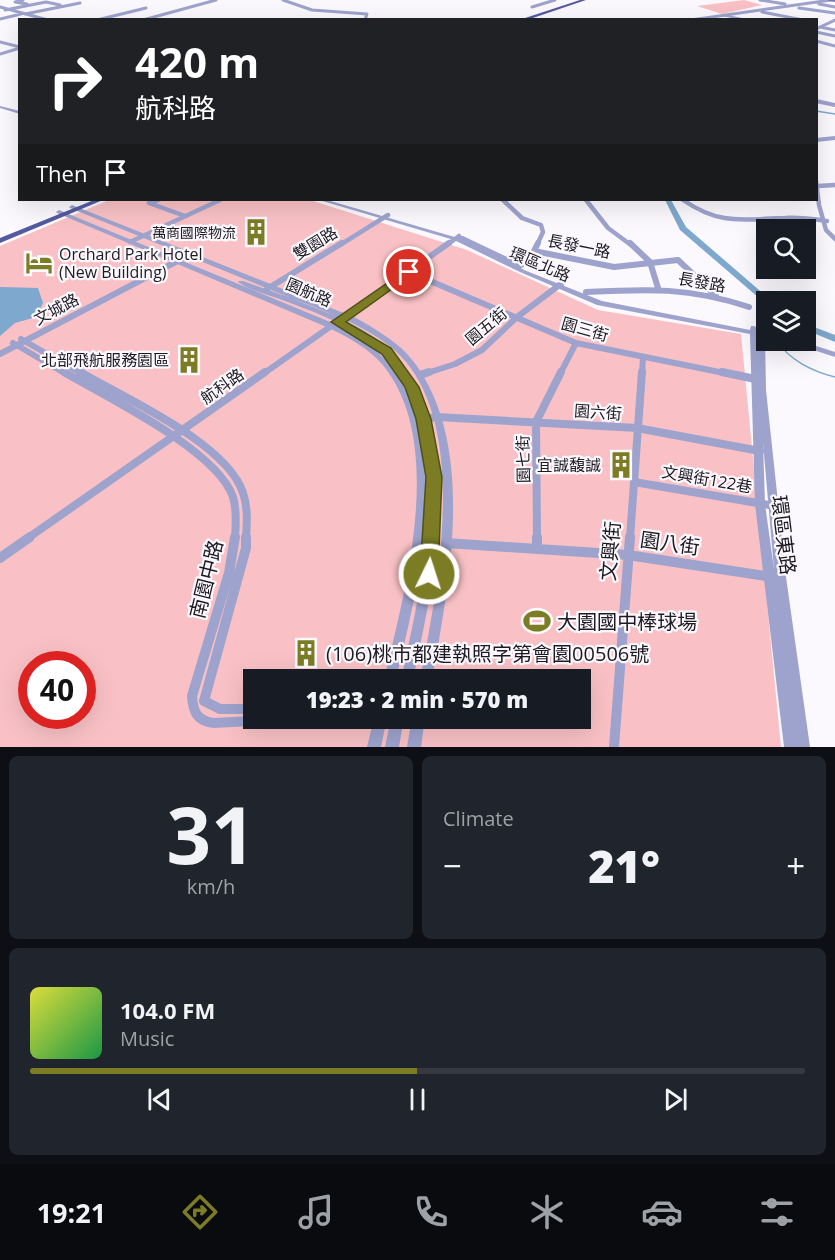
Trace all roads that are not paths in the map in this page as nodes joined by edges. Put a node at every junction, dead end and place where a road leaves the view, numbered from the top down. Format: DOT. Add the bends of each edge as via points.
graph roads {
  1 [pos="23,0"];
  2 [pos="216,0"];
  3 [pos="282,0"];
  4 [pos="555,0"];
  5 [pos="584,0"];
  6 [pos="589,0"];
  7 [pos="760,0"];
  8 [pos="813,2"];
  9 [pos="821,2"];
  10 [pos="80,3"];
  11 [pos="833,3"];
  12 [pos="29,5"];
  13 [pos="60,5"];
  14 [pos="188,5"];
  15 [pos="793,6"];
  16 [pos="532,7"];
  17 [pos="0,8"];
  18 [pos="146,8"];
  19 [pos="7,10"];
  20 [pos="811,10"];
  21 [pos="755,11"];
  22 [pos="23,14"];
  23 [pos="835,14"];
  24 [pos="723,15"];
  25 [pos="791,17"];
  26 [pos="38,18"];
  27 [pos="105,18"];
  28 [pos="144,18"];
  29 [pos="149,18"];
  30 [pos="366,18"];
  31 [pos="527,18"];
  32 [pos="532,18"];
  33 [pos="700,18"];
  34 [pos="737,18"];
  35 [pos="795,18"];
  36 [pos="0,19"];
  37 [pos="835,20"];
  38 [pos="818,22"];
  39 [pos="828,24"];
  40 [pos="835,25"];
  41 [pos="818,29"];
  42 [pos="818,29"];
  43 [pos="818,29"];
  44 [pos="835,30"];
  45 [pos="835,36"];
  46 [pos="0,42"];
  47 [pos="818,42"];
  48 [pos="835,44"];
  49 [pos="18,47"];
  50 [pos="18,49"];
  51 [pos="0,54"];
  52 [pos="818,101"];
  53 [pos="835,105"];
  54 [pos="835,138"];
  55 [pos="818,140"];
  56 [pos="818,184"];
  57 [pos="835,185"];
  58 [pos="88,201"];
  59 [pos="96,201"];
  60 [pos="155,201"];
  61 [pos="218,201"];
  62 [pos="326,201"];
  63 [pos="337,201"];
  64 [pos="504,201"];
  65 [pos="587,201"];
  66 [pos="684,201"];
  67 [pos="818,201"];
  68 [pos="68,211"];
  69 [pos="185,216"];
  70 [pos="386,217"];
  71 [pos="827,221"];
  72 [pos="0,236"];
  73 [pos="458,238"];
  74 [pos="135,239"];
  75 [pos="835,239"];
  76 [pos="0,241"];
  77 [pos="181,258"];
  78 [pos="650,262"];
  79 [pos="409,272"];
  80 [pos="560,285"];
  81 [pos="658,288"];
  82 [pos="263,291"];
  83 [pos="586,292"];
  84 [pos="716,296"];
  85 [pos="749,307"];
  86 [pos="517,317"];
  87 [pos="338,322"];
  88 [pos="756,330"];
  89 [pos="756,330"];
  90 [pos="18,342"];
  91 [pos="576,343"];
  92 [pos="816,344"];
  93 [pos="816,349"];
  94 [pos="0,350"];
  95 [pos="835,350"];
  96 [pos="760,351"];
  97 [pos="0,354"];
  98 [pos="835,355"];
  99 [pos="643,357"];
  100 [pos="420,375"];
  101 [pos="759,380"];
  102 [pos="437,417"];
  103 [pos="423,419"];
  104 [pos="536,422"];
  105 [pos="637,428"];
  106 [pos="179,433"];
  107 [pos="764,451"];
  108 [pos="634,482"];
  109 [pos="760,504"];
  110 [pos="775,506"];
  111 [pos="446,543"];
  112 [pos="537,549"];
  113 [pos="628,555"];
  114 [pos="0,558"];
  115 [pos="776,577"];
  116 [pos="392,669"];
  117 [pos="409,669"];
  118 [pos="428,669"];
  119 [pos="243,709"];
  120 [pos="243,721"];
  121 [pos="378,729"];
  122 [pos="396,729"];
  123 [pos="415,729"];
  124 [pos="374,747"];
  125 [pos="392,747"];
  126 [pos="414,747"];
  127 [pos="614,747"];
  128 [pos="791,747"];
  129 [pos="803,747"];
  1 -- 12 [label="street" via="15,2"];
  2 -- 14 [label="street"];
  3 -- 30 [label="street" via="296,8 367,14"];
  4 -- 16 [label="street"];
  5 -- 31 [label="main road"];
  6 -- 32 [label="main road"];
  7 -- 15 [label="street"];
  8 -- 9 [label="street"];
  8 -- 11 [label="street"];
  8 -- 15 [label="street"];
  9 -- 11 [label="street"];
  9 -- 11 [label="street"];
  10 -- 22 [label="street"];
  12 -- 13 [label="street"];
  12 -- 19 [label="street"];
  14 -- 28 [label="street"];
  14 -- 29 [label="street"];
  15 -- 20 [label="street"];
  15 -- 21 [label="street"];
  17 -- 19 [label="street"];
  18 -- 27 [label="street"];
  19 -- 22 [label="street"];
  20 -- 23 [label="street"];
  20 -- 25 [label="street"];
  21 -- 24 [label="street"];
  21 -- 25 [label="street"];
  22 -- 26 [label="street"];
  22 -- 36 [label="street"];
  24 -- 33 [label="street"];
  24 -- 34 [label="street"];
  25 -- 35 [label="street"];
  37 -- 39 [label="street"];
  38 -- 39 [label="street"];
  39 -- 40 [label="street"];
  39 -- 41 [label="street"];
  42 -- 44 [label="street"];
  43 -- 45 [label="street"];
  46 -- 49 [label="street"];
  47 -- 48 [label="street"];
  50 -- 51 [label="street"];
  52 -- 53 [label="street"];
  54 -- 55 [label="street"];
  56 -- 57 [label="street"];
  58 -- 68 [label="main road"];
  59 -- 68 [label="main road"];
  60 -- 69 [label="street" via="149,203"];
  61 -- 69 [label="street"];
  62 -- 70 [label="street, 環區北路"];
  63 -- 70 [label="street, 環區北路"];
  64 -- 78 [label="street, 長發一路" via="522,218 543,228 534,251 614,267"];
  65 -- 78 [label="street" via="609,228"];
  66 -- 71 [label="street" via="707,217 720,219 759,223 795,218"];
  67 -- 71 [label="street"];
  68 -- 72 [label="main road"];
  68 -- 74 [label="street"];
  68 -- 74 [label="street"];
  68 -- 76 [label="main road"];
  69 -- 74 [label="street"];
  70 -- 73 [label="street, 環區北路"];
  70 -- 82 [label="street, 雙園路"];
  71 -- 75 [label="street" via="826,230"];
  73 -- 79 [label="street, 航科路"];
  73 -- 80 [label="street, 環區北路"];
  74 -- 77 [label="street"];
  74 -- 77 [label="street"];
  77 -- 82 [label="street"];
  77 -- 82 [label="street"];
  77 -- 90 [label="street, 文城路"];
  78 -- 81 [label="street, 長發路"];
  78 -- 84 [label="street, 長發一路" via="678,260"];
  79 -- 86 [label="street, 園三街"];
  79 -- 87 [label="street, 航科路"];
  80 -- 83 [label="street, 環區北路"];
  80 -- 86 [label="street, 園五街"];
  80 -- 88 [label="street, 環區北路" via="609,305"];
  81 -- 83 [label="street"];
  81 -- 84 [label="street, 長發路"];
  82 -- 87 [label="street"];
  82 -- 87 [label="street"];
  83 -- 89 [label="street, 環區北路" via="616,302"];
  84 -- 85 [label="street, 長發路"];
  86 -- 91 [label="street, 園三街"];
  86 -- 100 [label="street, 園五街" via="482,350"];
  87 -- 100 [label="street" via="381,336"];
  87 -- 103 [label="street, 園航路" via="387,351 397,362 412,387"];
  87 -- 106 [label="street, 航科路"];
  87 -- 116 [label="street" via="387,366 406,397 418,440 418,547"];
  90 -- 94 [label="street, 文城路"];
  90 -- 97 [label="street, 文城路"];
  90 -- 106 [label="street, 南園中路"];
  91 -- 99 [label="street, 園三街"];
  91 -- 104 [label="street, 園七街"];
  92 -- 95 [label="street"];
  93 -- 98 [label="street"];
  96 -- 101 [label="street, 環區東路"];
  99 -- 101 [label="street, 園三街"];
  99 -- 105 [label="street, 文興街"];
  100 -- 102 [label="street"];
  101 -- 107 [label="street, 環區東路"];
  102 -- 103 [label="street, 園六街"];
  102 -- 104 [label="street, 園六街"];
  102 -- 111 [label="street" via="448,489"];
  103 -- 117 [label="street, 園航路" via="434,477 433,526 429,574"];
  104 -- 105 [label="street, 園六街"];
  104 -- 112 [label="street, 園七街"];
  105 -- 107 [label="street, 園六街"];
  105 -- 108 [label="street, 文興街"];
  106 -- 114 [label="street, 航科路"];
  106 -- 119 [label="street, 南園中路" via="202,442 226,466 243,491 246,548 204,701 221,710"];
  106 -- 120 [label="street, 南園中路" via="222,479 232,496 236,517 229,573 192,696 192,709 195,717 204,722"];
  107 -- 109 [label="street, 環區東路"];
  107 -- 110 [label="street, 環區東路"];
  108 -- 109 [label="street, 文興街122巷"];
  108 -- 113 [label="street, 文興街"];
  109 -- 110 [label="street, 文興街122巷"];
  109 -- 115 [label="street, 環區東路"];
  110 -- 115 [label="street, 環區東路"];
  111 -- 112 [label="street, 園八街"];
  111 -- 118 [label="street" via="443,586"];
  112 -- 113 [label="street, 園八街"];
  113 -- 115 [label="street, 園八街"];
  113 -- 127 [label="street, 文興街"];
  115 -- 128 [label="street, 環區東路"];
  115 -- 129 [label="street, 環區東路"];
  121 -- 124 [label="street"];
  122 -- 125 [label="street"];
  123 -- 126 [label="street"];
}
